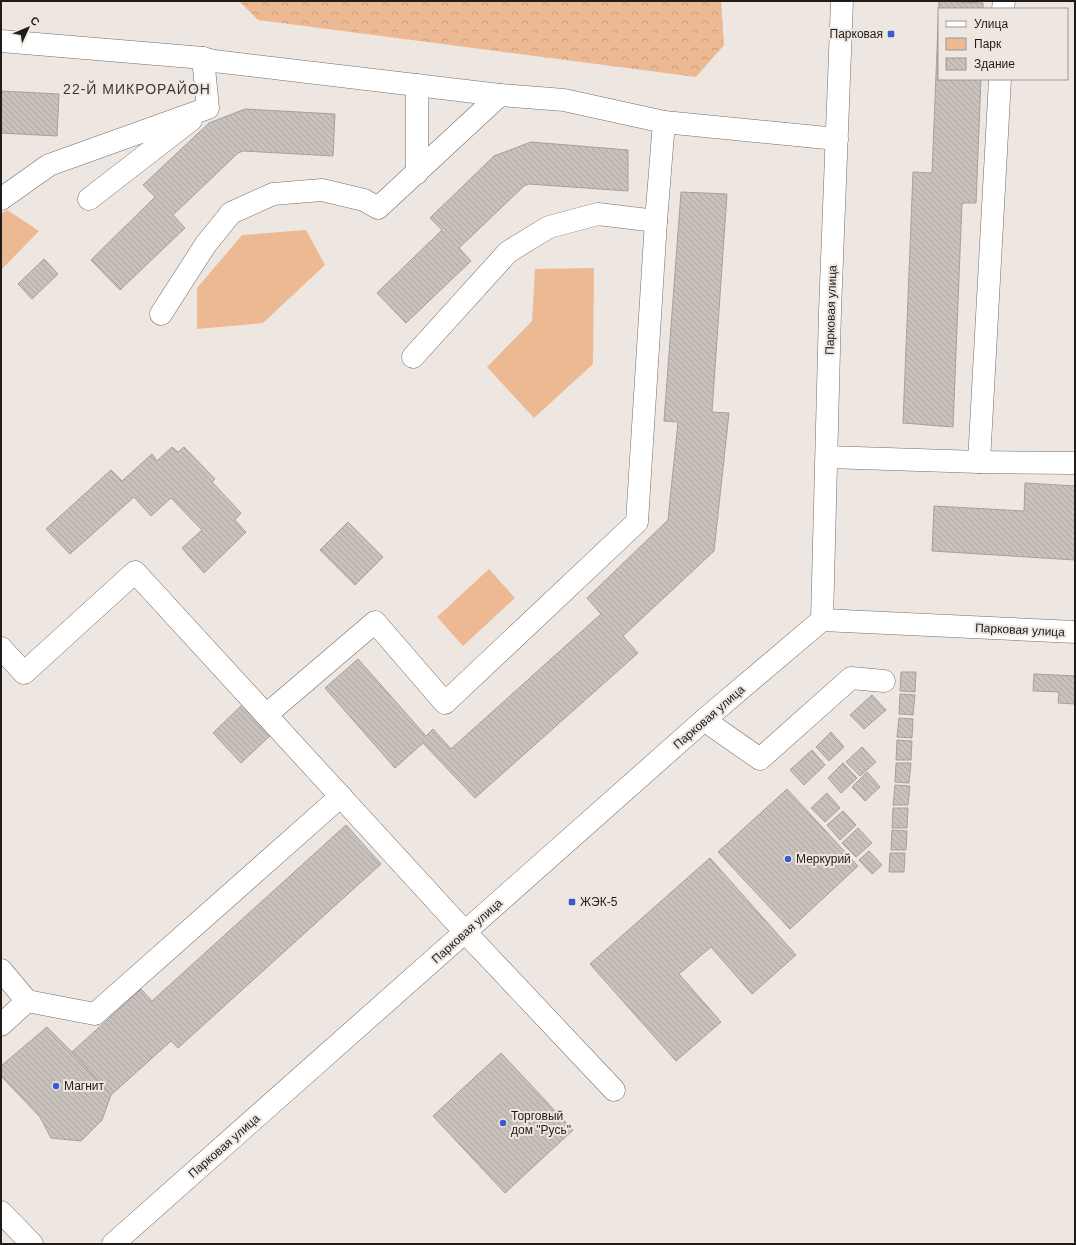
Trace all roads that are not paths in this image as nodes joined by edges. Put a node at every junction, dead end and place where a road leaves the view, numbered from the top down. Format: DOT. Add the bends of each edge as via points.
graph roads {
  1 [pos="842,1"];
  2 [pos="1,41"];
  3 [pos="203,58"];
  4 [pos="1000,80"];
  5 [pos="416,85"];
  6 [pos="500,95"];
  7 [pos="208,108"];
  8 [pos="664,122"];
  9 [pos="837,139"];
  10 [pos="417,173"];
  11 [pos="1,199"];
  12 [pos="90,199"];
  13 [pos="656,221"];
  14 [pos="161,314"];
  15 [pos="413,357"];
  16 [pos="827,457"];
  17 [pos="979,462"];
  18 [pos="1075,462"];
  19 [pos="822,620"];
  20 [pos="1075,632"];
  21 [pos="5,661"];
  22 [pos="884,681"];
  23 [pos="266,715"];
  24 [pos="704,720"];
  25 [pos="341,796"];
  26 [pos="465,932"];
  27 [pos="1,970"];
  28 [pos="27,1001"];
  29 [pos="1,1025"];
  30 [pos="614,1090"];
  31 [pos="1,1212"];
  32 [pos="32,1244"];
  33 [pos="113,1244"];
  1 -- 9 [label="street, Парковая улица"];
  2 -- 3 [label="street"];
  3 -- 5 [label="street"];
  3 -- 7 [label="street"];
  4 -- 17 [label="street"];
  5 -- 6 [label="street"];
  5 -- 10 [label="street"];
  6 -- 8 [label="street" via="564,100"];
  6 -- 10 [label="street"];
  7 -- 11 [label="street" via="49,165"];
  7 -- 12 [label="street"];
  8 -- 9 [label="street"];
  8 -- 13 [label="street"];
  9 -- 16 [label="street, Парковая улица"];
  10 -- 14 [label="street" via="378,208 364,200 322,190 273,194 231,213 206,244"];
  13 -- 15 [label="street" via="598,214 549,227 508,252"];
  13 -- 23 [label="street" via="637,522 445,703 375,622"];
  16 -- 17 [label="street"];
  16 -- 19 [label="street, Парковая улица"];
  17 -- 18 [label="street"];
  19 -- 20 [label="street, Парковая улица"];
  19 -- 24 [label="street, Парковая улица"];
  21 -- 23 [label="street" via="24,673 134,572"];
  22 -- 24 [label="street" via="851,678 760,759"];
  23 -- 25 [label="street"];
  24 -- 26 [label="street, Парковая улица"];
  25 -- 26 [label="street"];
  25 -- 28 [label="street" via="95,1014"];
  26 -- 30 [label="street"];
  26 -- 33 [label="street, Парковая улица"];
  27 -- 28 [label="street"];
  28 -- 29 [label="street"];
  31 -- 32 [label="street"];
}
